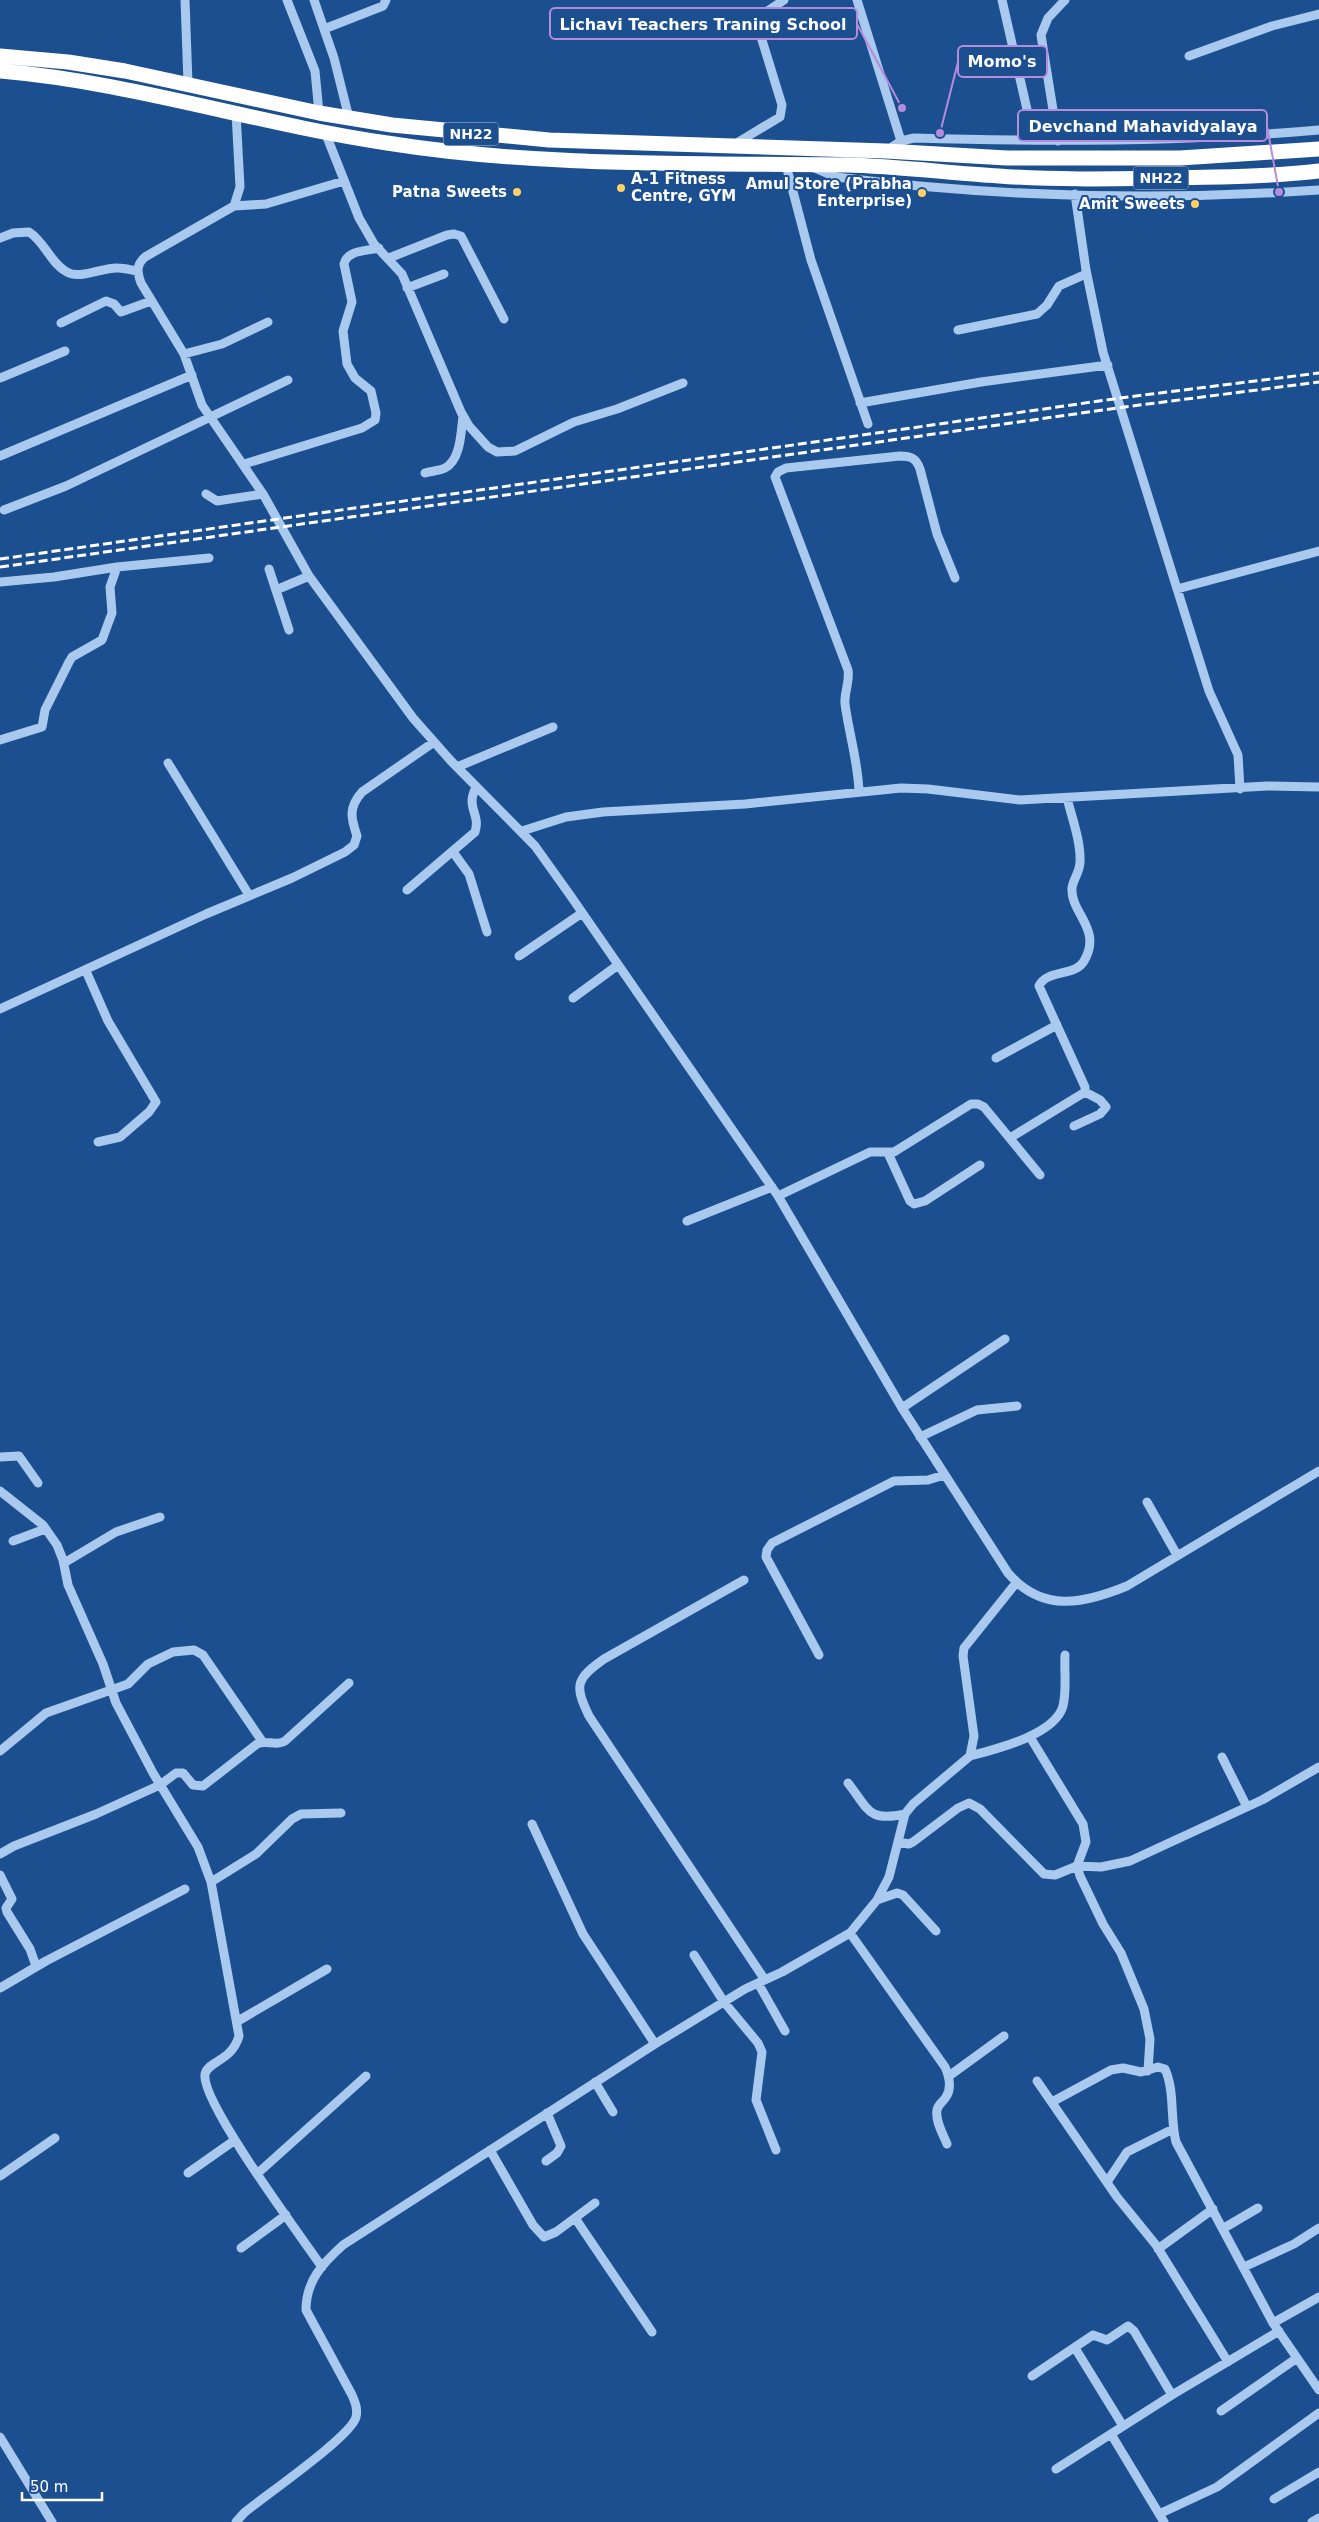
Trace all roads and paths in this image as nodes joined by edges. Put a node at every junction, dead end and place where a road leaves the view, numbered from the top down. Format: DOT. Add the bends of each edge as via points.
graph roads {
  1 [pos="185,0"];
  2 [pos="287,0"];
  3 [pos="314,0"];
  4 [pos="386,0"];
  5 [pos="784,0"];
  6 [pos="857,0"];
  7 [pos="1002,0"];
  8 [pos="1065,0"];
  9 [pos="1319,14"];
  10 [pos="324,29"];
  11 [pos="0,56"];
  12 [pos="1189,56"];
  13 [pos="0,71"];
  14 [pos="188,83"];
  15 [pos="236,113"];
  16 [pos="318,113"];
  17 [pos="348,118"];
  18 [pos="1319,130"];
  19 [pos="325,132"];
  20 [pos="1034,140"];
  21 [pos="901,141"];
  22 [pos="1058,141"];
  23 [pos="732,146"];
  24 [pos="1319,149"];
  25 [pos="886,151"];
  26 [pos="786,165"];
  27 [pos="810,166"];
  28 [pos="1319,171"];
  29 [pos="344,181"];
  30 [pos="1319,190"];
  31 [pos="1075,194"];
  32 [pos="234,206"];
  33 [pos="0,238"];
  34 [pos="378,248"];
  35 [pos="389,258"];
  36 [pos="137,271"];
  37 [pos="444,274"];
  38 [pos="1086,274"];
  39 [pos="408,288"];
  40 [pos="152,301"];
  41 [pos="504,319"];
  42 [pos="268,322"];
  43 [pos="61,323"];
  44 [pos="958,330"];
  45 [pos="65,351"];
  46 [pos="184,354"];
  47 [pos="1108,365"];
  48 [pos="192,375"];
  49 [pos="0,378"];
  50 [pos="288,380"];
  51 [pos="683,383"];
  52 [pos="860,403"];
  53 [pos="210,416"];
  54 [pos="463,416"];
  55 [pos="868,424"];
  56 [pos="0,456"];
  57 [pos="244,464"];
  58 [pos="424,472"];
  59 [pos="206,494"];
  60 [pos="263,494"];
  61 [pos="4,510"];
  62 [pos="1319,551"];
  63 [pos="209,558"];
  64 [pos="117,567"];
  65 [pos="269,569"];
  66 [pos="309,576"];
  67 [pos="955,578"];
  68 [pos="0,582"];
  69 [pos="1178,589"];
  70 [pos="276,590"];
  71 [pos="289,630"];
  72 [pos="553,727"];
  73 [pos="0,740"];
  74 [pos="434,742"];
  75 [pos="168,763"];
  76 [pos="457,767"];
  77 [pos="476,787"];
  78 [pos="1319,787"];
  79 [pos="1240,789"];
  80 [pos="859,792"];
  81 [pos="1068,798"];
  82 [pos="522,831"];
  83 [pos="453,852"];
  84 [pos="407,890"];
  85 [pos="250,895"];
  86 [pos="582,913"];
  87 [pos="487,932"];
  88 [pos="518,956"];
  89 [pos="618,965"];
  90 [pos="86,971"];
  91 [pos="573,998"];
  92 [pos="0,1010"];
  93 [pos="1057,1025"];
  94 [pos="996,1058"];
  95 [pos="1085,1092"];
  96 [pos="1074,1126"];
  97 [pos="1010,1138"];
  98 [pos="98,1142"];
  99 [pos="888,1153"];
  100 [pos="980,1165"];
  101 [pos="1040,1175"];
  102 [pos="772,1187"];
  103 [pos="778,1196"];
  104 [pos="687,1221"];
  105 [pos="1005,1339"];
  106 [pos="1016,1406"];
  107 [pos="902,1408"];
  108 [pos="920,1437"];
  109 [pos="0,1457"];
  110 [pos="1319,1471"];
  111 [pos="944,1475"];
  112 [pos="38,1483"];
  113 [pos="0,1491"];
  114 [pos="1147,1502"];
  115 [pos="160,1517"];
  116 [pos="45,1529"];
  117 [pos="13,1541"];
  118 [pos="1177,1555"];
  119 [pos="64,1563"];
  120 [pos="744,1580"];
  121 [pos="1016,1583"];
  122 [pos="819,1655"];
  123 [pos="1064,1655"];
  124 [pos="348,1684"];
  125 [pos="112,1690"];
  126 [pos="1030,1737"];
  127 [pos="262,1741"];
  128 [pos="0,1751"];
  129 [pos="970,1756"];
  130 [pos="1222,1757"];
  131 [pos="1319,1767"];
  132 [pos="848,1783"];
  133 [pos="160,1785"];
  134 [pos="1247,1807"];
  135 [pos="341,1813"];
  136 [pos="905,1814"];
  137 [pos="532,1824"];
  138 [pos="898,1842"];
  139 [pos="0,1854"];
  140 [pos="1077,1866"];
  141 [pos="0,1874"];
  142 [pos="211,1882"];
  143 [pos="185,1889"];
  144 [pos="877,1900"];
  145 [pos="936,1931"];
  146 [pos="850,1933"];
  147 [pos="694,1955"];
  148 [pos="36,1966"];
  149 [pos="327,1969"];
  150 [pos="761,1981"];
  151 [pos="0,1988"];
  152 [pos="724,2002"];
  153 [pos="238,2021"];
  154 [pos="785,2031"];
  155 [pos="1004,2036"];
  156 [pos="655,2044"];
  157 [pos="1148,2071"];
  158 [pos="366,2076"];
  159 [pos="949,2076"];
  160 [pos="1037,2081"];
  161 [pos="595,2082"];
  162 [pos="1052,2102"];
  163 [pos="613,2112"];
  164 [pos="547,2113"];
  165 [pos="1173,2129"];
  166 [pos="55,2138"];
  167 [pos="235,2140"];
  168 [pos="948,2144"];
  169 [pos="490,2150"];
  170 [pos="776,2150"];
  171 [pos="546,2161"];
  172 [pos="188,2173"];
  173 [pos="258,2173"];
  174 [pos="0,2176"];
  175 [pos="1107,2182"];
  176 [pos="595,2203"];
  177 [pos="1258,2208"];
  178 [pos="1213,2209"];
  179 [pos="286,2215"];
  180 [pos="575,2218"];
  181 [pos="1224,2228"];
  182 [pos="1319,2228"];
  183 [pos="241,2248"];
  184 [pos="1158,2249"];
  185 [pos="322,2267"];
  186 [pos="1244,2267"];
  187 [pos="1319,2297"];
  188 [pos="1273,2323"];
  189 [pos="652,2332"];
  190 [pos="1279,2332"];
  191 [pos="1074,2348"];
  192 [pos="1296,2358"];
  193 [pos="1228,2362"];
  194 [pos="1032,2376"];
  195 [pos="1319,2390"];
  196 [pos="1172,2395"];
  197 [pos="1221,2411"];
  198 [pos="1319,2413"];
  199 [pos="1123,2426"];
  200 [pos="1111,2434"];
  201 [pos="0,2437"];
  202 [pos="1056,2469"];
  203 [pos="1319,2472"];
  204 [pos="1274,2499"];
  205 [pos="1319,2518"];
  206 [pos="1160,2519"];
  207 [pos="52,2522"];
  208 [pos="236,2522"];
  209 [pos="1312,2522"];
  1 -- 14 [label="street"];
  2 -- 16 [label="street" via="313,63"];
  3 -- 10 [label="street"];
  4 -- 10 [label="street" via="383,6"];
  5 -- 23 [label="street" via="760,16 758,21 782,105 780,118"];
  6 -- 21 [label="street"];
  7 -- 20 [label="street"];
  8 -- 22 [label="street" via="1048,18 1041,35"];
  9 -- 12 [label="street" via="1272,26"];
  10 -- 17 [label="street"];
  11 -- 14 [label="highway, NH22" via="68,62"];
  13 -- 15 [label="highway, NH22" via="87,80"];
  14 -- 16 [label="highway, NH22"];
  15 -- 19 [label="highway, NH22"];
  15 -- 32 [label="street" via="240,187"];
  16 -- 17 [label="highway, NH22"];
  17 -- 23 [label="highway, NH22" via="540,139"];
  18 -- 22 [label="street" via="1202,138"];
  19 -- 26 [label="highway, NH22" via="482,156"];
  19 -- 29 [label="street"];
  20 -- 21 [label="street" via="914,138"];
  20 -- 22 [label="street"];
  21 -- 25 [label="street"];
  23 -- 25 [label="highway, NH22"];
  24 -- 25 [label="highway, NH22" via="1189,158 1007,158"];
  26 -- 27 [label="highway, NH22"];
  26 -- 52 [label="street" via="811,260"];
  27 -- 28 [label="highway, NH22" via="880,167 1002,177 1194,178"];
  27 -- 31 [label="street" via="836,177 867,181 980,192"];
  29 -- 32 [label="street" via="266,204"];
  29 -- 34 [label="street" via="358,218"];
  30 -- 31 [label="street"];
  31 -- 38 [label="street"];
  32 -- 36 [label="street" via="145,257 139,262"];
  33 -- 36 [label="street" via="29,232 68,273 117,268"];
  34 -- 35 [label="street"];
  34 -- 57 [label="street" via="350,254 345,257 344,264 352,302 343,331 347,364 354,378 371,391 375,420 362,428"];
  35 -- 39 [label="street"];
  35 -- 41 [label="street" via="447,235 461,236"];
  36 -- 40 [label="street"];
  37 -- 39 [label="street"];
  38 -- 44 [label="street" via="1058,286 1047,306 1037,314"];
  38 -- 47 [label="street"];
  39 -- 54 [label="street"];
  40 -- 43 [label="street" via="121,312 114,304 106,302"];
  40 -- 46 [label="street"];
  42 -- 46 [label="street" via="222,344"];
  45 -- 49 [label="street"];
  46 -- 48 [label="street"];
  47 -- 52 [label="street"];
  47 -- 69 [label="street"];
  48 -- 53 [label="street" via="200,400"];
  48 -- 56 [label="street"];
  50 -- 53 [label="street"];
  51 -- 54 [label="street" via="574,422 515,452 498,452 488,447"];
  52 -- 55 [label="street"];
  53 -- 57 [label="street"];
  53 -- 61 [label="street" via="66,486"];
  54 -- 58 [label="street" via="452,462 444,469"];
  57 -- 60 [label="street"];
  59 -- 60 [label="street" via="217,500"];
  60 -- 66 [label="street"];
  62 -- 69 [label="street"];
  63 -- 64 [label="street"];
  64 -- 68 [label="street"];
  64 -- 73 [label="street" via="110,587 112,613 102,640 72,657 45,710 42,726"];
  65 -- 70 [label="street"];
  66 -- 70 [label="street"];
  66 -- 74 [label="street"];
  67 -- 80 [label="street" via="937,534 920,468 911,456 786,468 775,477 848,670 845,702 857,758"];
  69 -- 79 [label="street" via="1209,691 1238,755"];
  70 -- 71 [label="street"];
  72 -- 76 [label="street"];
  74 -- 76 [label="street"];
  74 -- 85 [label="street" via="354,800 351,807 357,836 354,845 292,878"];
  75 -- 85 [label="street"];
  76 -- 77 [label="street"];
  77 -- 82 [label="street"];
  77 -- 83 [label="street" via="470,800 477,825 475,832"];
  78 -- 79 [label="street"];
  79 -- 81 [label="street"];
  80 -- 81 [label="street" via="928,788 1020,800"];
  80 -- 82 [label="street" via="746,804 603,812 566,817"];
  81 -- 93 [label="street" via="1080,862 1072,888 1077,907 1086,921 1089,945 1085,960 1079,967 1042,980 1039,986"];
  82 -- 86 [label="street"];
  83 -- 84 [label="street"];
  83 -- 87 [label="street" via="469,874"];
  85 -- 90 [label="street"];
  86 -- 88 [label="street"];
  86 -- 89 [label="street"];
  89 -- 91 [label="street"];
  89 -- 102 [label="street"];
  90 -- 92 [label="street"];
  90 -- 98 [label="street" via="108,1021 156,1102 120,1137"];
  93 -- 94 [label="street"];
  93 -- 95 [label="street"];
  95 -- 96 [label="street" via="1106,1107 1100,1114"];
  95 -- 97 [label="street"];
  97 -- 99 [label="street" via="984,1107 971,1104 899,1150"];
  97 -- 101 [label="street"];
  99 -- 100 [label="street" via="914,1204 925,1201"];
  99 -- 103 [label="street" via="870,1152"];
  102 -- 103 [label="street"];
  102 -- 104 [label="street"];
  103 -- 107 [label="street"];
  105 -- 107 [label="street"];
  106 -- 108 [label="street" via="977,1410"];
  107 -- 108 [label="street"];
  108 -- 111 [label="street"];
  109 -- 112 [label="street" via="19,1456"];
  110 -- 118 [label="street"];
  111 -- 121 [label="street"];
  111 -- 122 [label="street" via="928,1480 894,1481 772,1544 767,1550 766,1557"];
  113 -- 116 [label="street"];
  114 -- 118 [label="street"];
  115 -- 119 [label="street" via="116,1532"];
  116 -- 117 [label="street"];
  116 -- 119 [label="street" via="57,1544"];
  118 -- 121 [label="street" via="1127,1586 1083,1600 1050,1602"];
  119 -- 125 [label="street" via="68,1585"];
  120 -- 150 [label="street" via="604,1659 586,1672 579,1683 580,1696 589,1716"];
  121 -- 129 [label="street" via="964,1648 974,1736"];
  123 -- 126 [label="street" via="1063,1708"];
  124 -- 127 [label="street" via="285,1741 275,1745"];
  125 -- 127 [label="street" via="132,1682 148,1664 173,1652 194,1650 209,1662"];
  125 -- 128 [label="street" via="46,1713"];
  125 -- 133 [label="street"];
  126 -- 129 [label="street"];
  126 -- 140 [label="street" via="1084,1824 1086,1842"];
  127 -- 133 [label="street" via="203,1786 193,1785 180,1773"];
  129 -- 136 [label="street"];
  130 -- 134 [label="street"];
  131 -- 134 [label="street"];
  132 -- 136 [label="street" via="871,1814 878,1818"];
  133 -- 139 [label="street"];
  133 -- 142 [label="street" via="198,1847"];
  134 -- 140 [label="street" via="1130,1861 1101,1867"];
  135 -- 142 [label="street" via="301,1814 256,1854"];
  136 -- 138 [label="street"];
  137 -- 156 [label="street" via="583,1934"];
  138 -- 140 [label="street" via="913,1842 969,1802 980,1808 1044,1874 1055,1876"];
  138 -- 144 [label="street" via="889,1877"];
  140 -- 157 [label="street" via="1092,1903 1121,1953 1144,2009 1150,2039"];
  141 -- 148 [label="street" via="12,1899 7,1912 30,1949"];
  142 -- 153 [label="street"];
  143 -- 148 [label="street"];
  144 -- 145 [label="street" via="897,1893 903,1895"];
  144 -- 146 [label="street"];
  146 -- 150 [label="street"];
  146 -- 159 [label="street"];
  147 -- 152 [label="street"];
  148 -- 151 [label="street"];
  149 -- 153 [label="street"];
  150 -- 152 [label="street"];
  150 -- 154 [label="street"];
  152 -- 156 [label="street"];
  152 -- 170 [label="street" via="762,2052 756,2100"];
  153 -- 167 [label="street" via="239,2036 232,2052 207,2069 204,2076"];
  155 -- 159 [label="street"];
  156 -- 161 [label="street"];
  157 -- 162 [label="street" via="1112,2070"];
  157 -- 165 [label="street" via="1158,2067 1165,2069 1170,2081"];
  158 -- 173 [label="street"];
  159 -- 168 [label="street" via="949,2090 939,2104 937,2116"];
  160 -- 162 [label="street"];
  161 -- 163 [label="street"];
  161 -- 164 [label="street"];
  162 -- 175 [label="street"];
  164 -- 169 [label="street"];
  164 -- 171 [label="street" via="560,2146 557,2153"];
  165 -- 175 [label="street" via="1127,2152"];
  165 -- 178 [label="street" via="1179,2147"];
  166 -- 174 [label="street"];
  167 -- 172 [label="street"];
  167 -- 173 [label="street"];
  169 -- 180 [label="street" via="539,2233 544,2237 550,2236"];
  169 -- 185 [label="street" via="343,2245"];
  173 -- 179 [label="street"];
  175 -- 184 [label="street"];
  176 -- 180 [label="street"];
  177 -- 181 [label="street"];
  178 -- 181 [label="street"];
  178 -- 184 [label="street"];
  179 -- 183 [label="street"];
  179 -- 185 [label="street"];
  180 -- 189 [label="street"];
  181 -- 186 [label="street"];
  182 -- 186 [label="street" via="1294,2244"];
  184 -- 193 [label="street"];
  185 -- 208 [label="street" via="306,2294 306,2310 352,2395 356,2418 343,2436"];
  186 -- 188 [label="street"];
  187 -- 188 [label="street"];
  188 -- 190 [label="street"];
  190 -- 192 [label="street"];
  190 -- 193 [label="street"];
  191 -- 194 [label="street"];
  191 -- 196 [label="street" via="1093,2335 1107,2340 1124,2327 1131,2327"];
  191 -- 199 [label="street"];
  192 -- 195 [label="street"];
  192 -- 197 [label="street"];
  193 -- 196 [label="street"];
  196 -- 199 [label="street"];
  198 -- 206 [label="street" via="1217,2487"];
  199 -- 200 [label="street"];
  200 -- 202 [label="street"];
  200 -- 206 [label="street"];
  201 -- 207 [label="street"];
  203 -- 204 [label="street"];
  205 -- 209 [label="street"];
}
